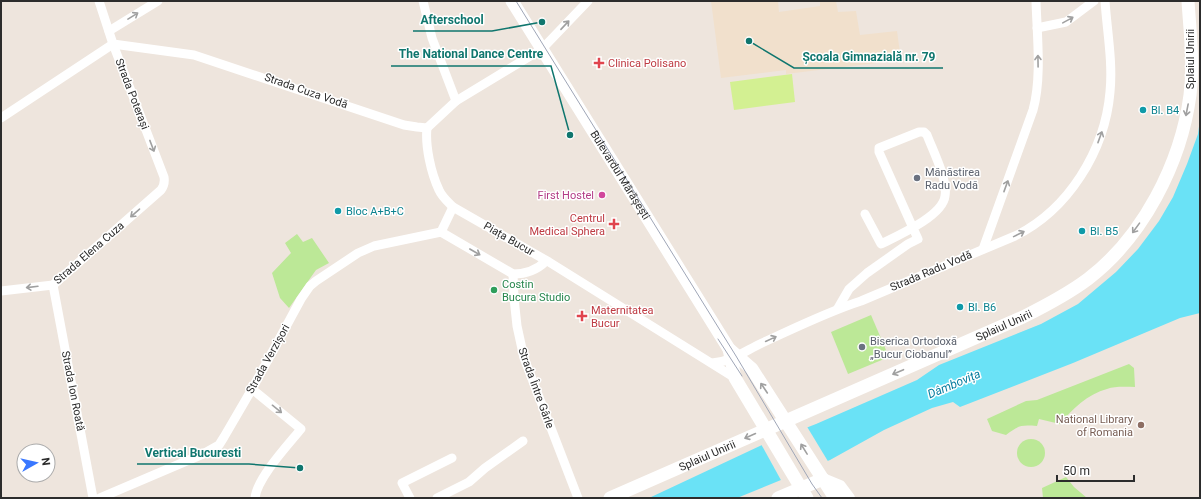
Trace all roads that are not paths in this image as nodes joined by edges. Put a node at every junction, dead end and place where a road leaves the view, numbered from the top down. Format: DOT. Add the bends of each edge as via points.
graph roads {
  1 [pos="99,1"];
  2 [pos="158,1"];
  3 [pos="423,1"];
  4 [pos="512,1"];
  5 [pos="588,1"];
  6 [pos="1036,1"];
  7 [pos="1094,1"];
  8 [pos="1105,1"];
  9 [pos="1188,1"];
  10 [pos="1037,28"];
  11 [pos="109,31"];
  12 [pos="114,44"];
  13 [pos="542,49"];
  14 [pos="456,101"];
  15 [pos="1,118"];
  16 [pos="427,128"];
  17 [pos="164,186"];
  18 [pos="453,207"];
  19 [pos="865,214"];
  20 [pos="913,228"];
  21 [pos="441,232"];
  22 [pos="983,249"];
  23 [pos="546,260"];
  24 [pos="513,274"];
  25 [pos="53,285"];
  26 [pos="1,291"];
  27 [pos="838,308"];
  28 [pos="732,355"];
  29 [pos="712,363"];
  30 [pos="735,378"];
  31 [pos="252,389"];
  32 [pos="788,425"];
  33 [pos="768,434"];
  34 [pos="524,441"];
  35 [pos="452,458"];
  36 [pos="820,474"];
  37 [pos="801,490"];
  38 [pos="93,498"];
  39 [pos="100,498"];
  40 [pos="255,498"];
  41 [pos="410,498"];
  42 [pos="437,498"];
  43 [pos="578,498"];
  44 [pos="610,498"];
  45 [pos="778,498"];
  46 [pos="835,498"];
  47 [pos="849,498"];
  1 -- 11 [label="street, Strada Poterași"];
  11 -- 2 [label="street, one-way"];
  3 -- 14 [label="street" via="432,38"];
  4 -- 13 [label="main road, Bulevardul Mărășești"];
  13 -- 5 [label="street, one-way"];
  6 -- 10 [label="street, Strada Radu Vodă"];
  10 -- 7 [label="street, one-way" via="1066,22"];
  22 -- 8 [label="street, one-way" via="1019,234 1042,220 1070,192 1092,155 1104,127 1110,94 1111,73"];
  9 -- 32 [label="main road, Splaiul Unirii, one-way" via="1192,74 1183,129 1170,167 1152,203 1116,253 1088,278 1036,311"];
  22 -- 10 [label="street, Strada Radu Vodă, one-way" via="1036,100"];
  11 -- 12 [label="street, Strada Poterași"];
  12 -- 15 [label="street"];
  12 -- 16 [label="street, Strada Cuza Vodă" via="194,55 404,125"];
  12 -- 17 [label="street, Strada Poterași, one-way" via="164,177"];
  13 -- 14 [label="street"];
  13 -- 28 [label="main road, Bulevardul Mărășești"];
  14 -- 16 [label="street"];
  16 -- 18 [label="street, Piața Bucur" via="426,136 435,180 439,191"];
  17 -- 25 [label="street, Strada Elena Cuza, one-way"];
  18 -- 21 [label="street"];
  18 -- 23 [label="street, Piața Bucur"];
  19 -- 20 [label="street" via="881,244"];
  20 -- 20 [label="street" via="938,210 945,198 944,180 924,132 879,148"];
  20 -- 27 [label="street" via="918,239 849,289"];
  21 -- 24 [label="street, one-way"];
  21 -- 31 [label="street, Strada Verzișori" via="374,246 358,253 316,281 301,298"];
  22 -- 27 [label="street, Strada Radu Vodă" via="861,301"];
  23 -- 24 [label="street, Piața Bucur" via="532,271"];
  23 -- 29 [label="street"];
  24 -- 43 [label="street, Strada Între Gârle" via="517,326 524,358"];
  25 -- 26 [label="street, Strada Elena Cuza, one-way"];
  25 -- 38 [label="street, Strada Ion Roată"];
  28 -- 27 [label="street, Strada Radu Vodă, one-way"];
  28 -- 29 [label="street, Strada Radu Vodă" via="724,362"];
  28 -- 30 [label="main road, Bulevardul Mărășești"];
  32 -- 28 [label="main road, Bulevardul Mărășești, one-way" via="752,369"];
  29 -- 30 [label="street"];
  30 -- 33 [label="main road, Bulevardul Mărășești"];
  31 -- 39 [label="street, Strada Verzișori" via="218,445 204,454"];
  31 -- 40 [label="street, one-way" via="301,429 261,479"];
  32 -- 33 [label="main road, Splaiul Unirii"];
  36 -- 32 [label="main road, Bulevardul Mărășești, one-way"];
  33 -- 37 [label="main road, Bulevardul Mărășești"];
  33 -- 44 [label="main road, Splaiul Unirii, one-way"];
  34 -- 42 [label="street" via="469,482"];
  35 -- 41 [label="street" via="402,483"];
  36 -- 37 [label="main road"];
  36 -- 46 [label="main road, Bulevardul Mărășești"];
  36 -- 47 [label="street" via="840,486"];
  37 -- 45 [label="main road"];
}
